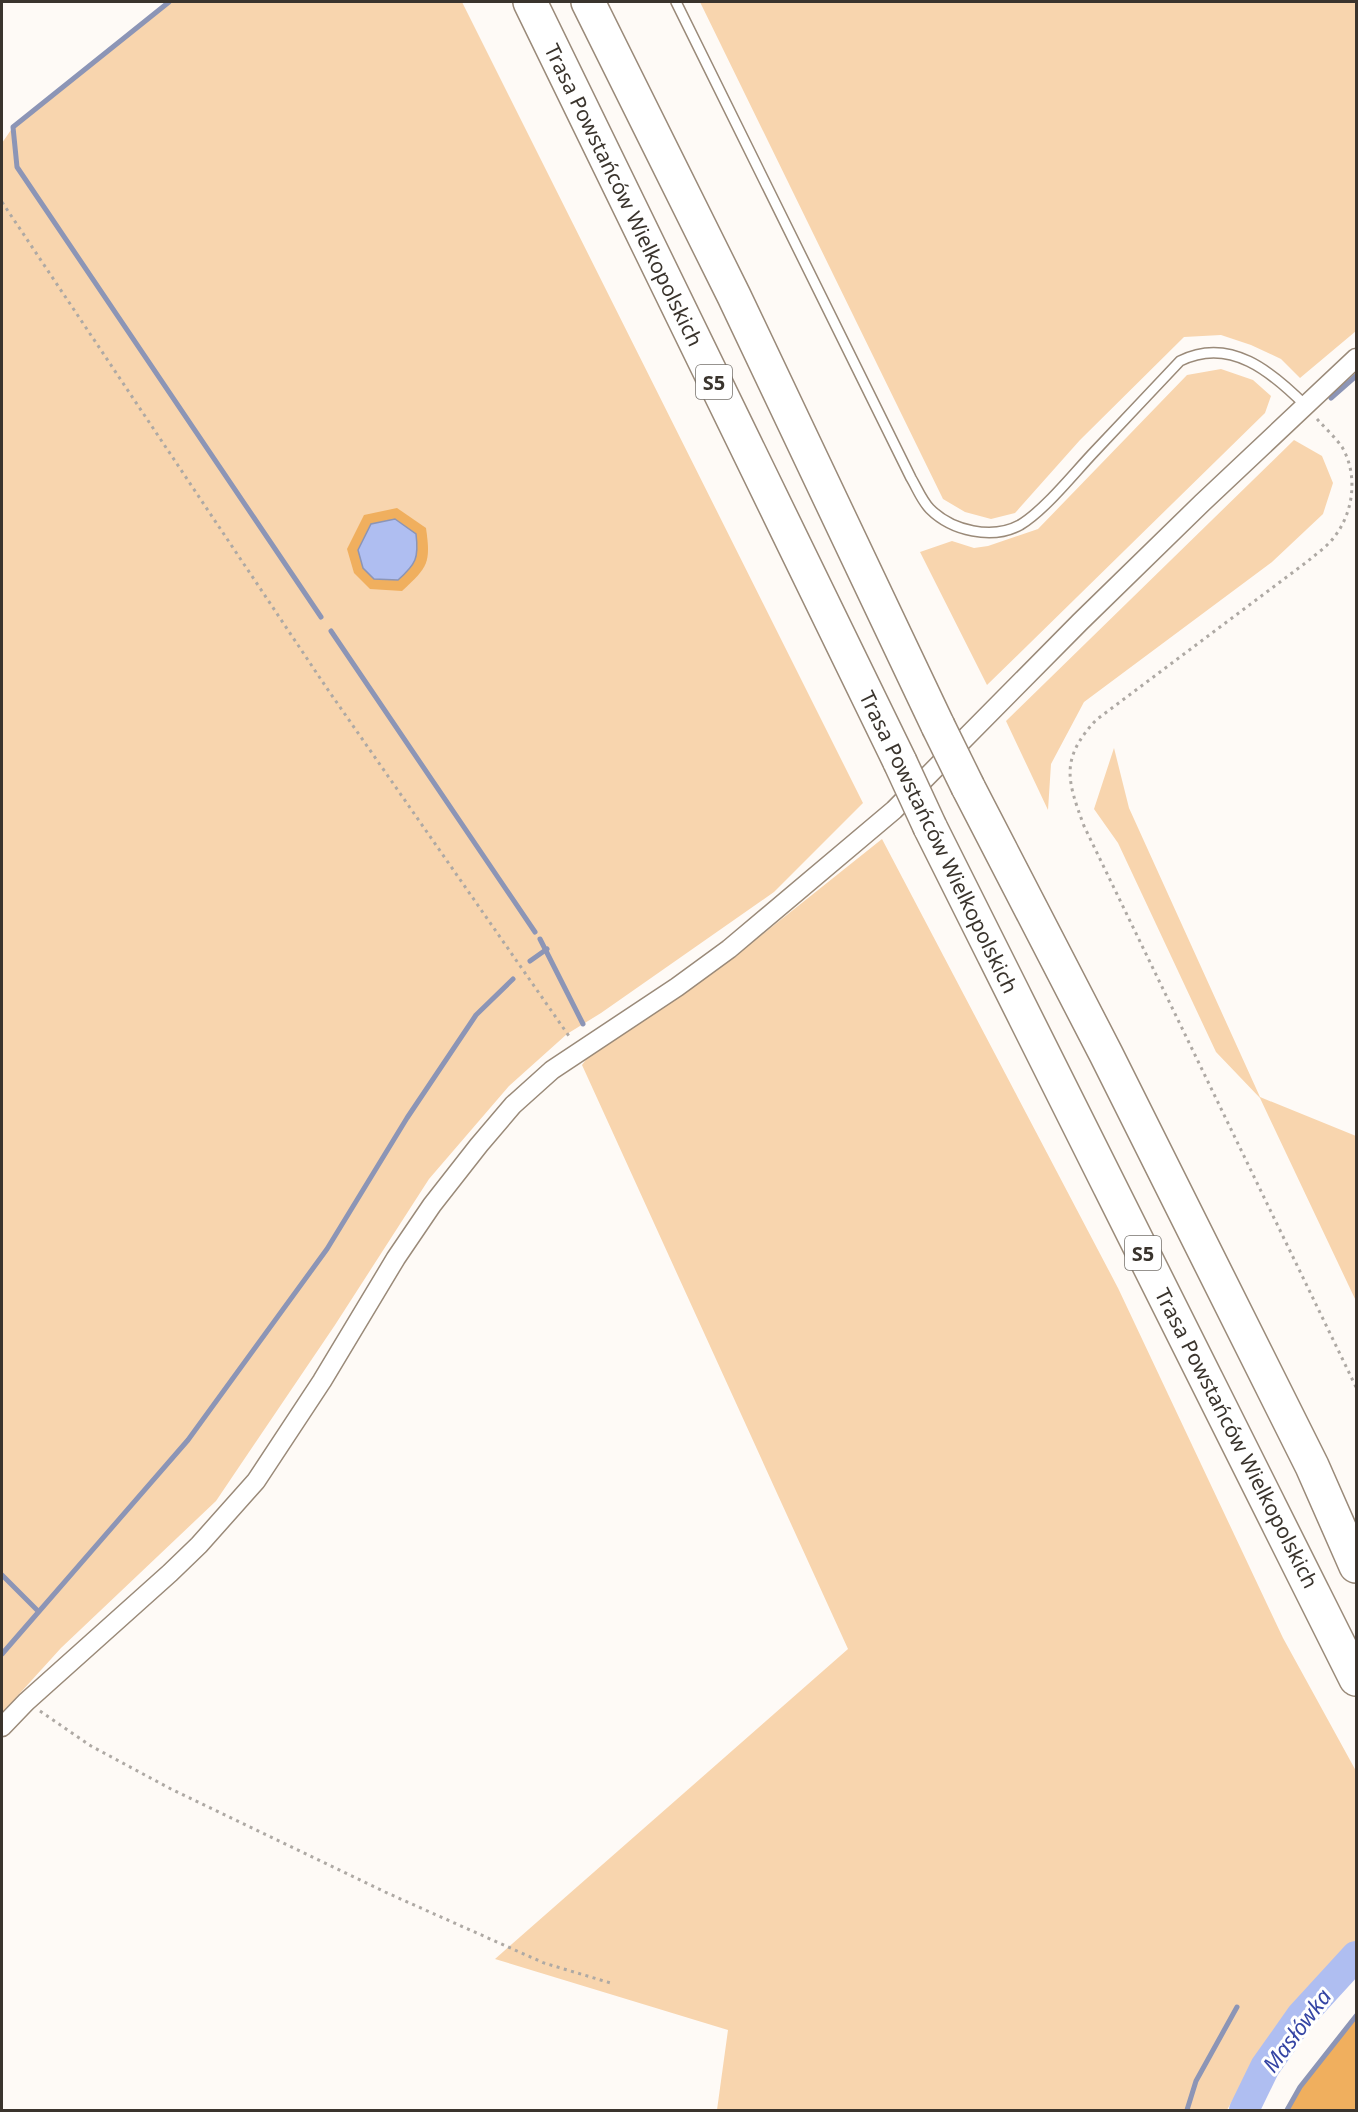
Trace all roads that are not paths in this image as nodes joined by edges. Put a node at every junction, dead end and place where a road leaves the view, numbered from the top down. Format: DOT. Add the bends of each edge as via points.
graph roads {
  1 [pos="530,2"];
  2 [pos="588,2"];
  3 [pos="676,2"];
  4 [pos="1356,358"];
  5 [pos="1306,406"];
  6 [pos="1356,1566"];
  7 [pos="1356,1679"];
  8 [pos="2,1727"];
  1 -- 7 [label="highway, Trasa Powstańców Wielkopolskich / S5, bridge" via="930,827"];
  2 -- 6 [label="highway, S5, bridge" via="734,296 938,726 1280,1402"];
  3 -- 5 [label="lane" via="911,478 938,516 972,531 1005,530 1020,524 1038,511 1180,361 1191,356 1216,352 1246,359 1273,375"];
  4 -- 5 [label="street"];
  5 -- 8 [label="street" via="1080,622 894,810 729,949 552,1070 513,1105 432,1205 396,1257 256,1481 170,1573"];
}
